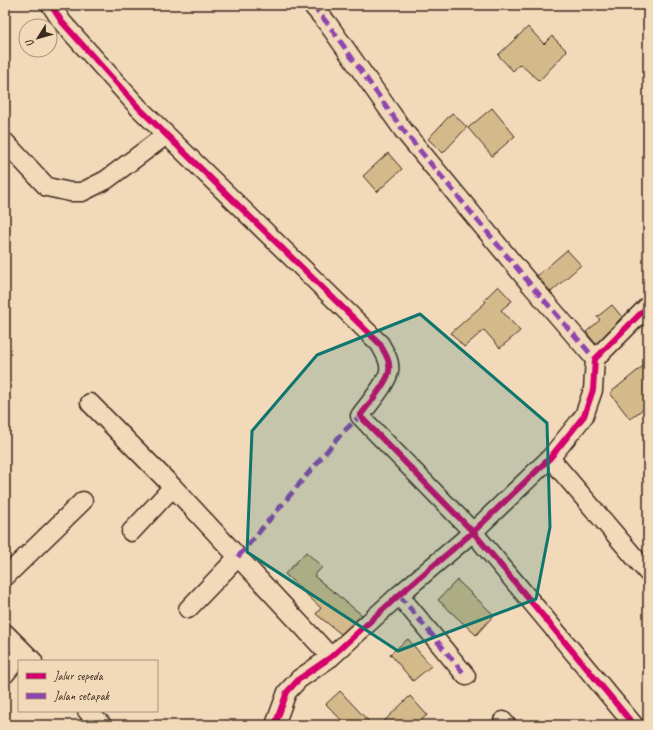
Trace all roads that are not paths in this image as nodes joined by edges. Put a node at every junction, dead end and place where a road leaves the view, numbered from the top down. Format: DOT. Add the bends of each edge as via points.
graph roads {
  1 [pos="51,5"];
  2 [pos="312,5"];
  3 [pos="166,135"];
  4 [pos="5,142"];
  5 [pos="648,306"];
  6 [pos="596,359"];
  7 [pos="90,403"];
  8 [pos="550,458"];
  9 [pos="173,487"];
  10 [pos="83,501"];
  11 [pos="131,532"];
  12 [pos="472,532"];
  13 [pos="238,557"];
  14 [pos="648,573"];
  15 [pos="5,577"];
  16 [pos="399,595"];
  17 [pos="188,609"];
  18 [pos="5,633"];
  19 [pos="28,656"];
  20 [pos="331,657"];
  21 [pos="18,664"];
  22 [pos="5,674"];
  23 [pos="466,676"];
  24 [pos="88,712"];
  25 [pos="102,725"];
  26 [pos="275,725"];
  27 [pos="634,725"];
  1 -- 3 [label="street" via="62,22"];
  2 -- 6 [label="street" via="403,130 531,285"];
  3 -- 4 [label="street" via="106,180 82,192 47,187"];
  3 -- 12 [label="street" via="380,344 387,356 390,370 360,416"];
  5 -- 6 [label="street"];
  6 -- 8 [label="street" via="593,390 584,416"];
  7 -- 9 [label="street"];
  8 -- 12 [label="street"];
  8 -- 14 [label="street"];
  9 -- 11 [label="street"];
  9 -- 13 [label="street"];
  10 -- 15 [label="street"];
  12 -- 16 [label="street"];
  12 -- 27 [label="street"];
  13 -- 17 [label="street"];
  13 -- 20 [label="street"];
  16 -- 20 [label="street"];
  16 -- 23 [label="street"];
  18 -- 19 [label="street"];
  20 -- 26 [label="street" via="298,679 288,692"];
  21 -- 22 [label="street"];
  24 -- 25 [label="street"];
}
